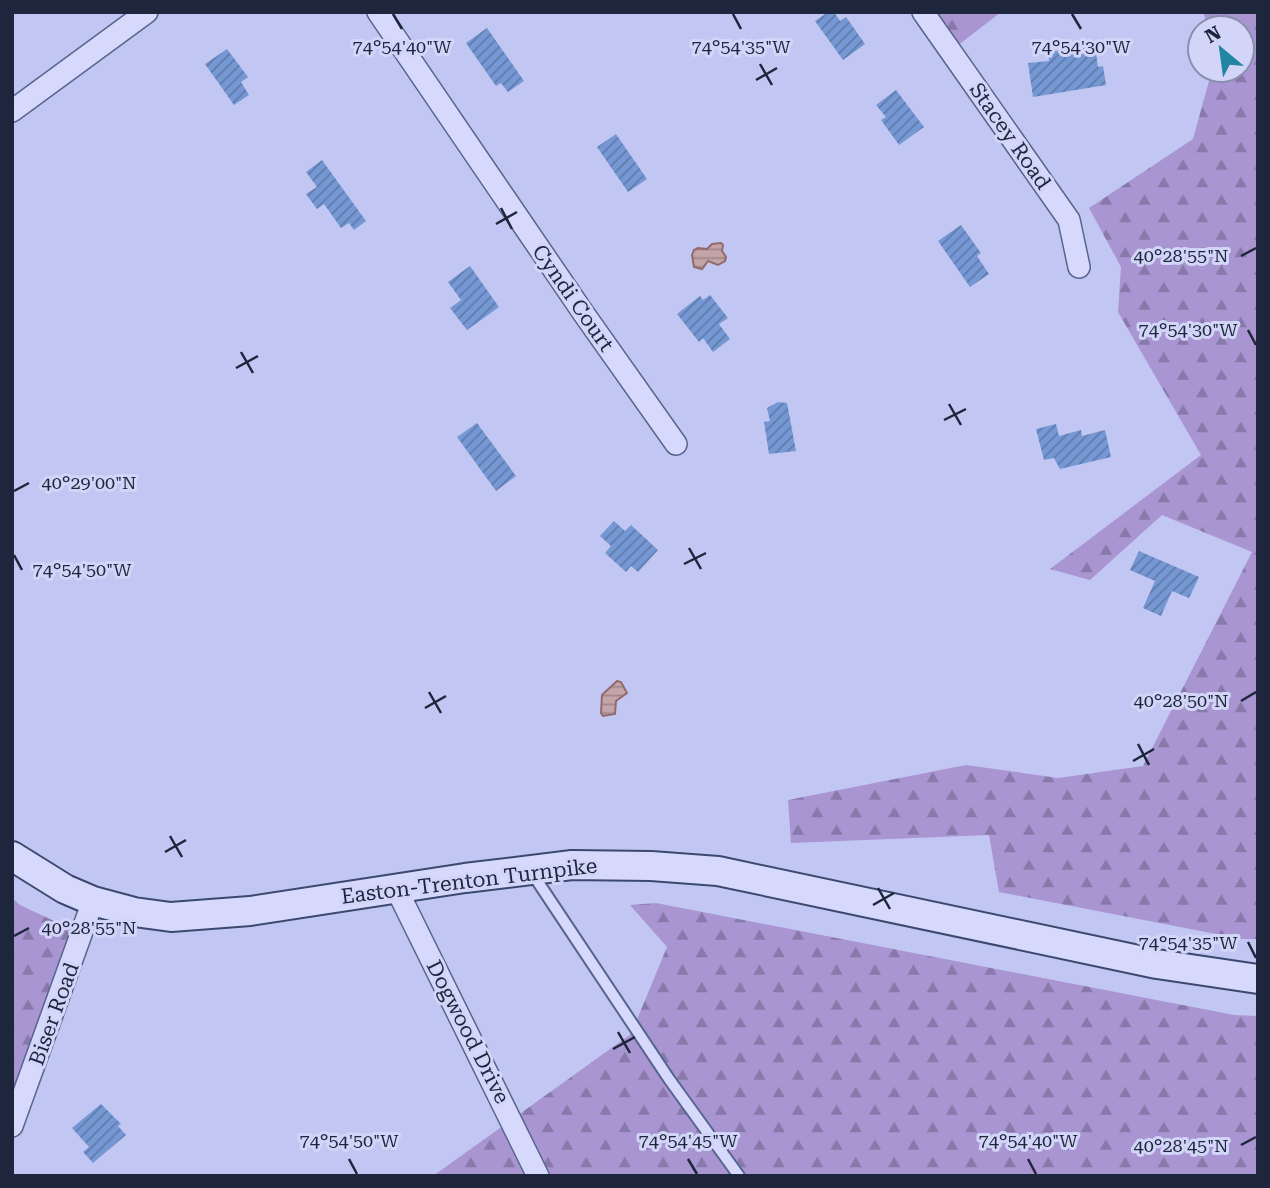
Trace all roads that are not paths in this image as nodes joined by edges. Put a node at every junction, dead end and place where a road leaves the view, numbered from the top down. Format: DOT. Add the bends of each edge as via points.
graph roads {
  1 [pos="147,12"];
  2 [pos="378,12"];
  3 [pos="923,12"];
  4 [pos="12,111"];
  5 [pos="1079,267"];
  6 [pos="676,443"];
  7 [pos="12,856"];
  8 [pos="531,871"];
  9 [pos="396,888"];
  10 [pos="93,901"];
  11 [pos="1258,979"];
  12 [pos="12,1126"];
  13 [pos="538,1176"];
  14 [pos="739,1176"];
  1 -- 4 [label="street"];
  2 -- 6 [label="street, Cyndi Court"];
  3 -- 5 [label="street, Stacey Road" via="1069,219"];
  7 -- 10 [label="main road, Easton-Trenton Turnpike"];
  8 -- 9 [label="main road, Easton-Trenton Turnpike"];
  8 -- 11 [label="main road, Easton-Trenton Turnpike" via="572,865 718,871 1157,964"];
  8 -- 14 [label="lane"];
  9 -- 10 [label="main road, Easton-Trenton Turnpike" via="250,911 171,917"];
  9 -- 13 [label="street, Dogwood Drive"];
  10 -- 12 [label="street, Biser Road"];
}
